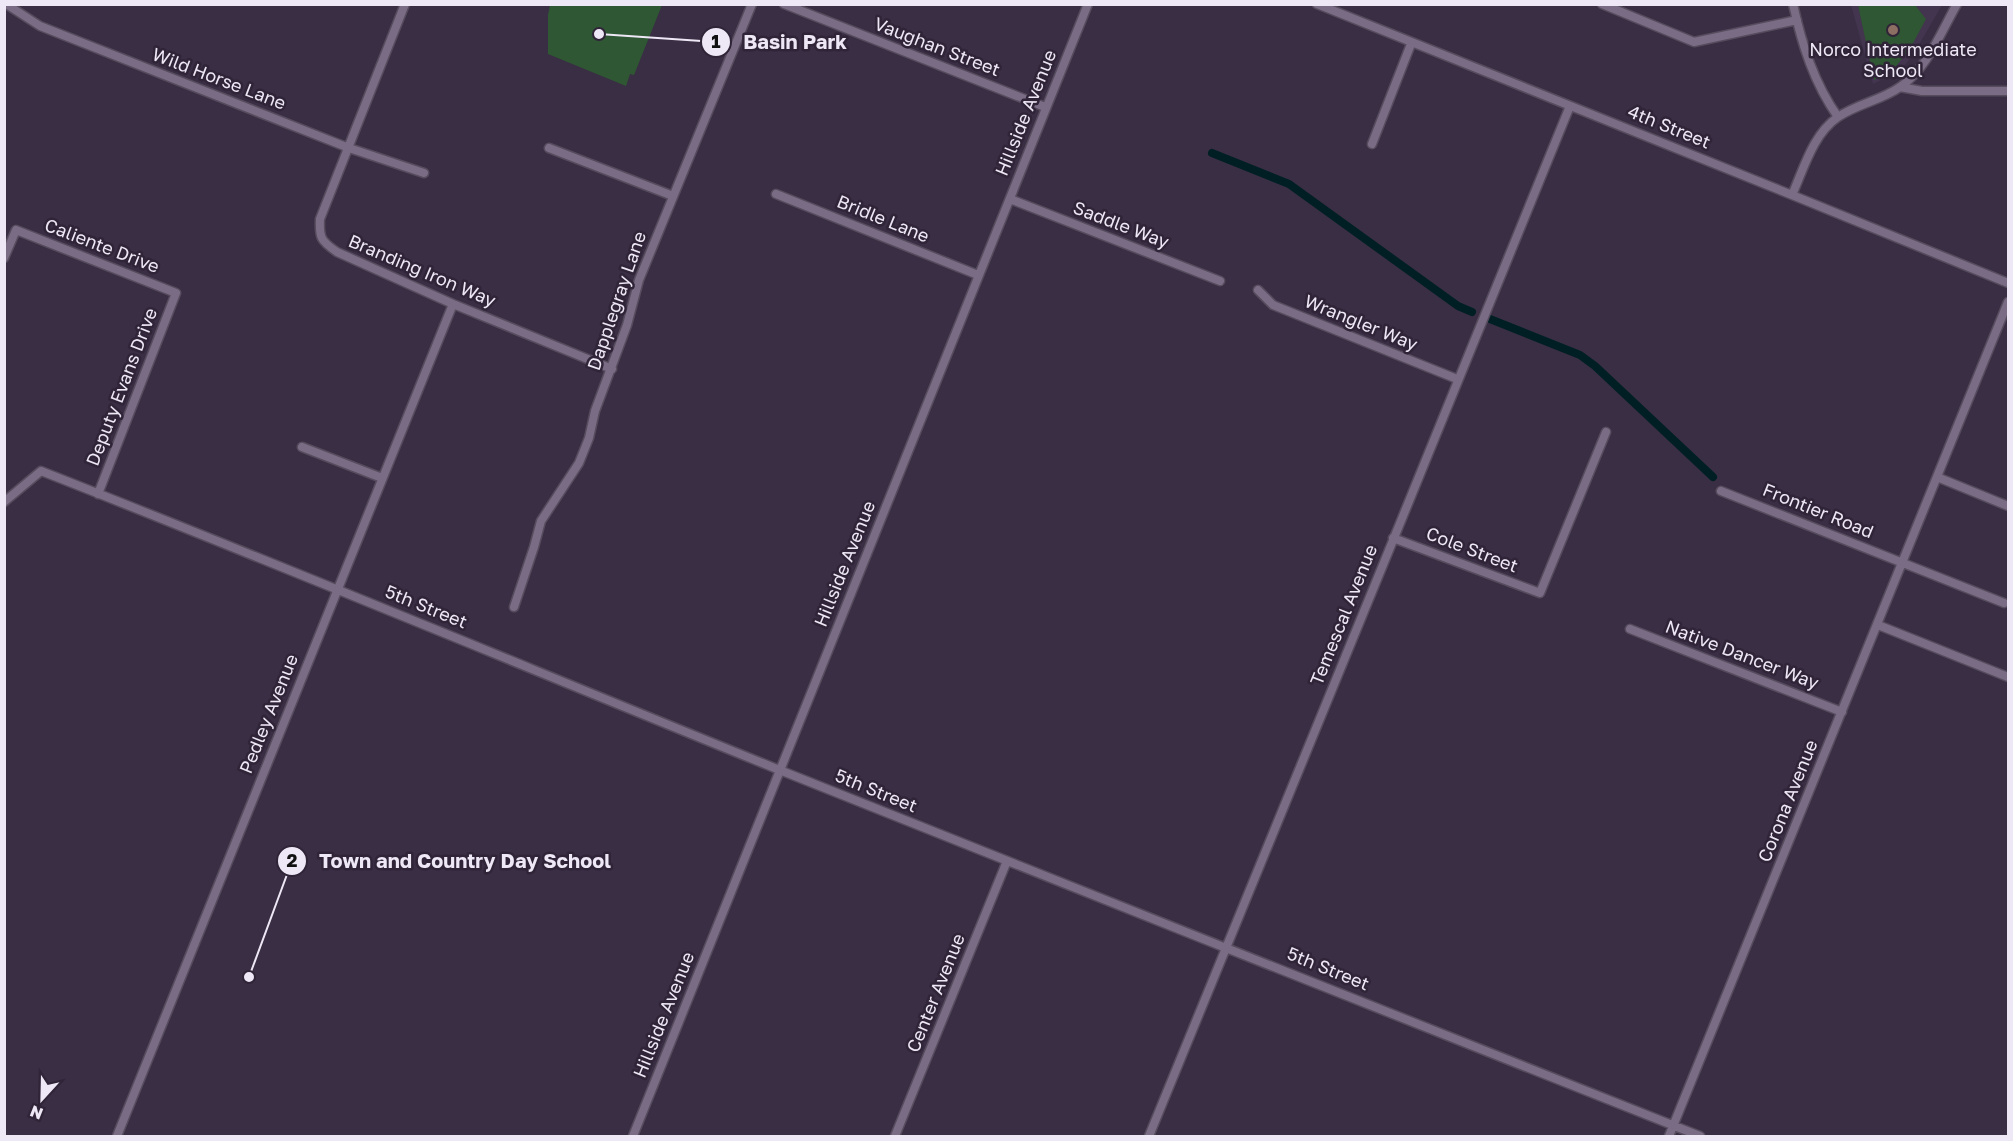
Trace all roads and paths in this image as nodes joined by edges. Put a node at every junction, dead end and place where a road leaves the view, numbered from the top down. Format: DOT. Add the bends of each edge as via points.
graph roads {
  1 [pos="6,4"];
  2 [pos="405,4"];
  3 [pos="752,4"];
  4 [pos="784,4"];
  5 [pos="1088,4"];
  6 [pos="1317,4"];
  7 [pos="1602,4"];
  8 [pos="1793,4"];
  9 [pos="1957,4"];
  10 [pos="1797,20"];
  11 [pos="1411,44"];
  12 [pos="1900,87"];
  13 [pos="2008,91"];
  14 [pos="1570,106"];
  15 [pos="1045,107"];
  16 [pos="1838,117"];
  17 [pos="1372,144"];
  18 [pos="349,148"];
  19 [pos="549,148"];
  20 [pos="424,173"];
  21 [pos="776,194"];
  22 [pos="1792,195"];
  23 [pos="673,196"];
  24 [pos="1010,199"];
  25 [pos="4,258"];
  26 [pos="978,275"];
  27 [pos="1220,281"];
  28 [pos="2008,283"];
  29 [pos="1258,290"];
  30 [pos="176,292"];
  31 [pos="2008,302"];
  32 [pos="453,304"];
  33 [pos="612,369"];
  34 [pos="1457,379"];
  35 [pos="1606,432"];
  36 [pos="302,447"];
  37 [pos="1936,477"];
  38 [pos="382,478"];
  39 [pos="1721,491"];
  40 [pos="98,494"];
  41 [pos="4,502"];
  42 [pos="2008,506"];
  43 [pos="1393,538"];
  44 [pos="1902,563"];
  45 [pos="338,589"];
  46 [pos="2004,603"];
  47 [pos="514,607"];
  48 [pos="1878,625"];
  49 [pos="1630,629"];
  50 [pos="2008,677"];
  51 [pos="1842,712"];
  52 [pos="781,770"];
  53 [pos="1008,861"];
  54 [pos="1228,947"];
  55 [pos="1674,1126"];
  56 [pos="117,1137"];
  57 [pos="633,1137"];
  58 [pos="895,1137"];
  59 [pos="1149,1137"];
  60 [pos="1670,1137"];
  61 [pos="1700,1137"];
  1 -- 18 [label="street, Wild Horse Lane" via="40,26"];
  2 -- 18 [label="street, Branding Iron Way"];
  3 -- 23 [label="street, Dapplegray Lane"];
  4 -- 15 [label="street, Vaughan Street"];
  5 -- 15 [label="street, Hillside Avenue"];
  6 -- 11 [label="street, 4th Street"];
  7 -- 10 [label="street" via="1694,42"];
  8 -- 10 [label="street"];
  9 -- 12 [label="street" via="1915,74"];
  10 -- 16 [label="street" via="1817,81"];
  11 -- 14 [label="street, 4th Street"];
  11 -- 17 [label="street"];
  12 -- 13 [label="street" via="1922,91"];
  12 -- 16 [label="street"];
  14 -- 22 [label="street, 4th Street"];
  14 -- 34 [label="street, Temescal Avenue"];
  15 -- 24 [label="street, Hillside Avenue"];
  16 -- 22 [label="street" via="1810,151"];
  18 -- 20 [label="street, Wild Horse Lane"];
  18 -- 32 [label="street, Branding Iron Way" via="320,219 322,241 337,252"];
  19 -- 23 [label="street"];
  21 -- 26 [label="street, Bridle Lane"];
  22 -- 28 [label="street, 4th Street"];
  23 -- 33 [label="street, Dapplegray Lane" via="639,280"];
  24 -- 26 [label="street, Hillside Avenue"];
  24 -- 27 [label="street, Saddle Way"];
  25 -- 30 [label="street, Caliente Drive" via="16,230"];
  26 -- 52 [label="street, Hillside Avenue"];
  29 -- 34 [label="street, Wrangler Way" via="1273,305"];
  30 -- 40 [label="street, Deputy Evans Drive"];
  31 -- 37 [label="street, Corona Avenue"];
  32 -- 33 [label="street, Branding Iron Way"];
  32 -- 38 [label="street, Pedley Avenue"];
  33 -- 47 [label="street, Dapplegray Lane" via="579,463 541,521"];
  34 -- 43 [label="street, Temescal Avenue"];
  35 -- 43 [label="street, Cole Street" via="1540,593"];
  36 -- 38 [label="street"];
  37 -- 42 [label="street"];
  37 -- 44 [label="street, Corona Avenue"];
  38 -- 45 [label="street, Pedley Avenue"];
  39 -- 44 [label="street, Frontier Road"];
  40 -- 41 [label="street, 5th Street" via="41,471"];
  40 -- 45 [label="street, 5th Street"];
  43 -- 54 [label="street, Temescal Avenue"];
  44 -- 46 [label="street, Frontier Road"];
  44 -- 48 [label="street, Corona Avenue"];
  45 -- 52 [label="street, 5th Street"];
  45 -- 56 [label="street, Pedley Avenue"];
  48 -- 50 [label="street"];
  48 -- 51 [label="street, Corona Avenue"];
  49 -- 51 [label="street, Native Dancer Way"];
  51 -- 55 [label="street, Corona Avenue"];
  52 -- 53 [label="street, 5th Street"];
  52 -- 57 [label="street, Hillside Avenue"];
  53 -- 54 [label="street, 5th Street"];
  53 -- 58 [label="street, Center Avenue"];
  54 -- 55 [label="street, 5th Street"];
  54 -- 59 [label="street, Temescal Avenue"];
  55 -- 60 [label="street, Corona Avenue"];
  55 -- 61 [label="street, 5th Street"];
}
